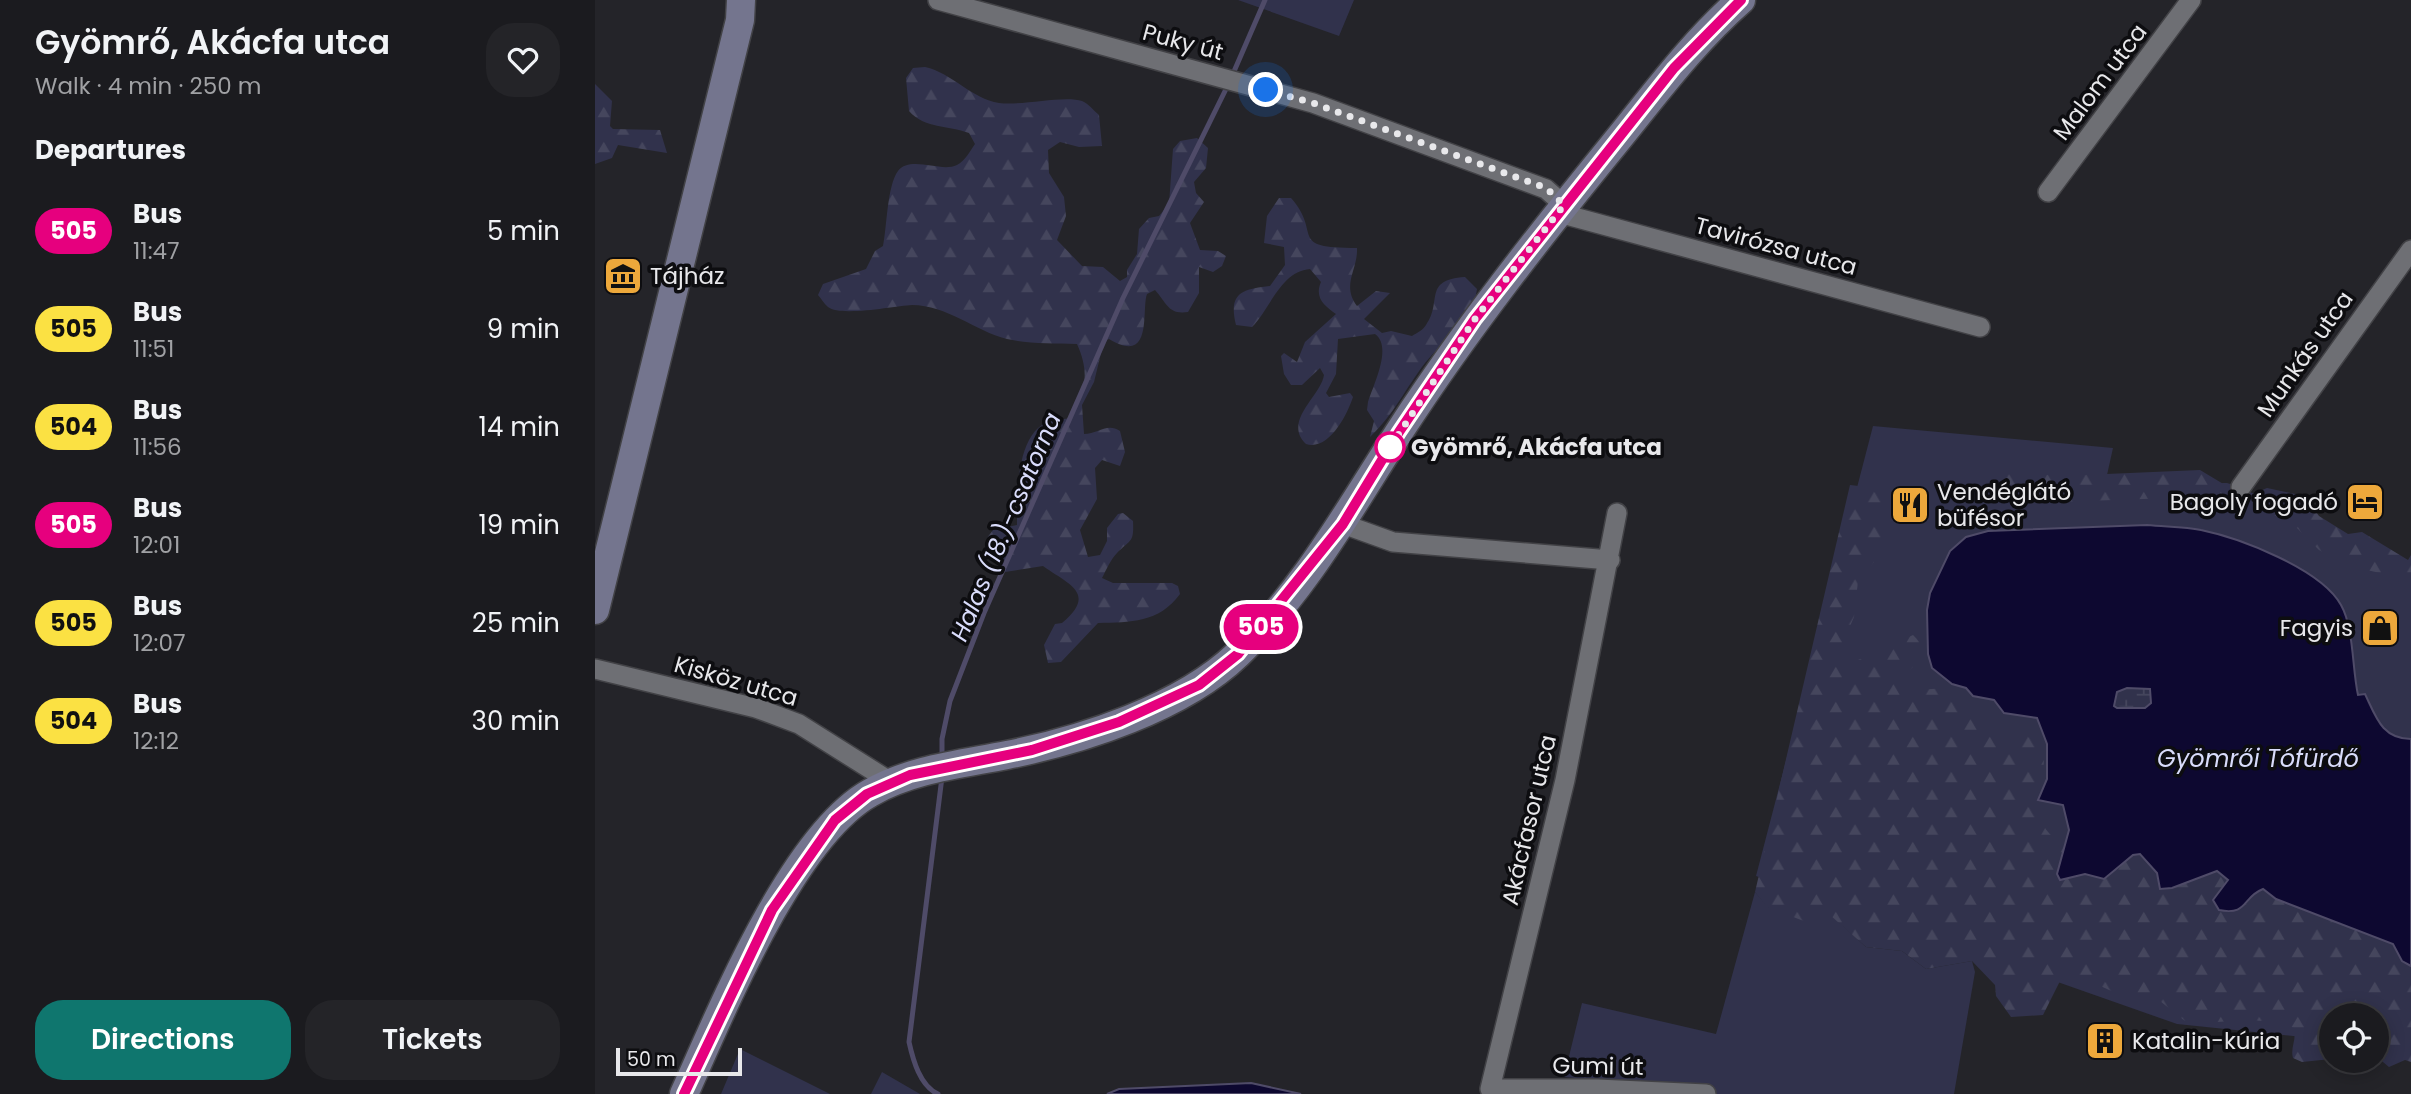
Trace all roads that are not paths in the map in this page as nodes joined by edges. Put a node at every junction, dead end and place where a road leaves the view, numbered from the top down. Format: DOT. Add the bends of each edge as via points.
graph roads {
  1 [pos="741,0"];
  2 [pos="938,0"];
  3 [pos="1741,0"];
  4 [pos="2191,0"];
  5 [pos="2048,192"];
  6 [pos="1561,209"];
  7 [pos="2411,250"];
  8 [pos="1980,327"];
  9 [pos="2241,487"];
  10 [pos="1617,513"];
  11 [pos="1343,524"];
  12 [pos="1609,560"];
  13 [pos="595,610"];
  14 [pos="595,669"];
  15 [pos="901,779"];
  16 [pos="1490,1090"];
  17 [pos="684,1094"];
  18 [pos="1706,1094"];
  1 -- 13 [label="main road" via="699,196"];
  2 -- 6 [label="street, Puky út" via="1313,103 1546,188"];
  3 -- 6 [label="main road" via="1674,68"];
  4 -- 5 [label="street, Malom utca"];
  6 -- 8 [label="street, Tavirózsa utca"];
  6 -- 11 [label="main road" via="1475,319"];
  7 -- 9 [label="street, Munkás utca"];
  10 -- 12 [label="street, Akácfasor utca"];
  11 -- 12 [label="street" via="1392,542"];
  11 -- 15 [label="main road" via="1238,654 1199,685 1074,738"];
  12 -- 16 [label="street, Akácfasor utca" via="1565,780"];
  14 -- 15 [label="street, Kisköz utca" via="756,708 799,724"];
  15 -- 17 [label="main road" via="867,794 835,820 799,868 772,910"];
  16 -- 18 [label="street, Gumi út"];
}
